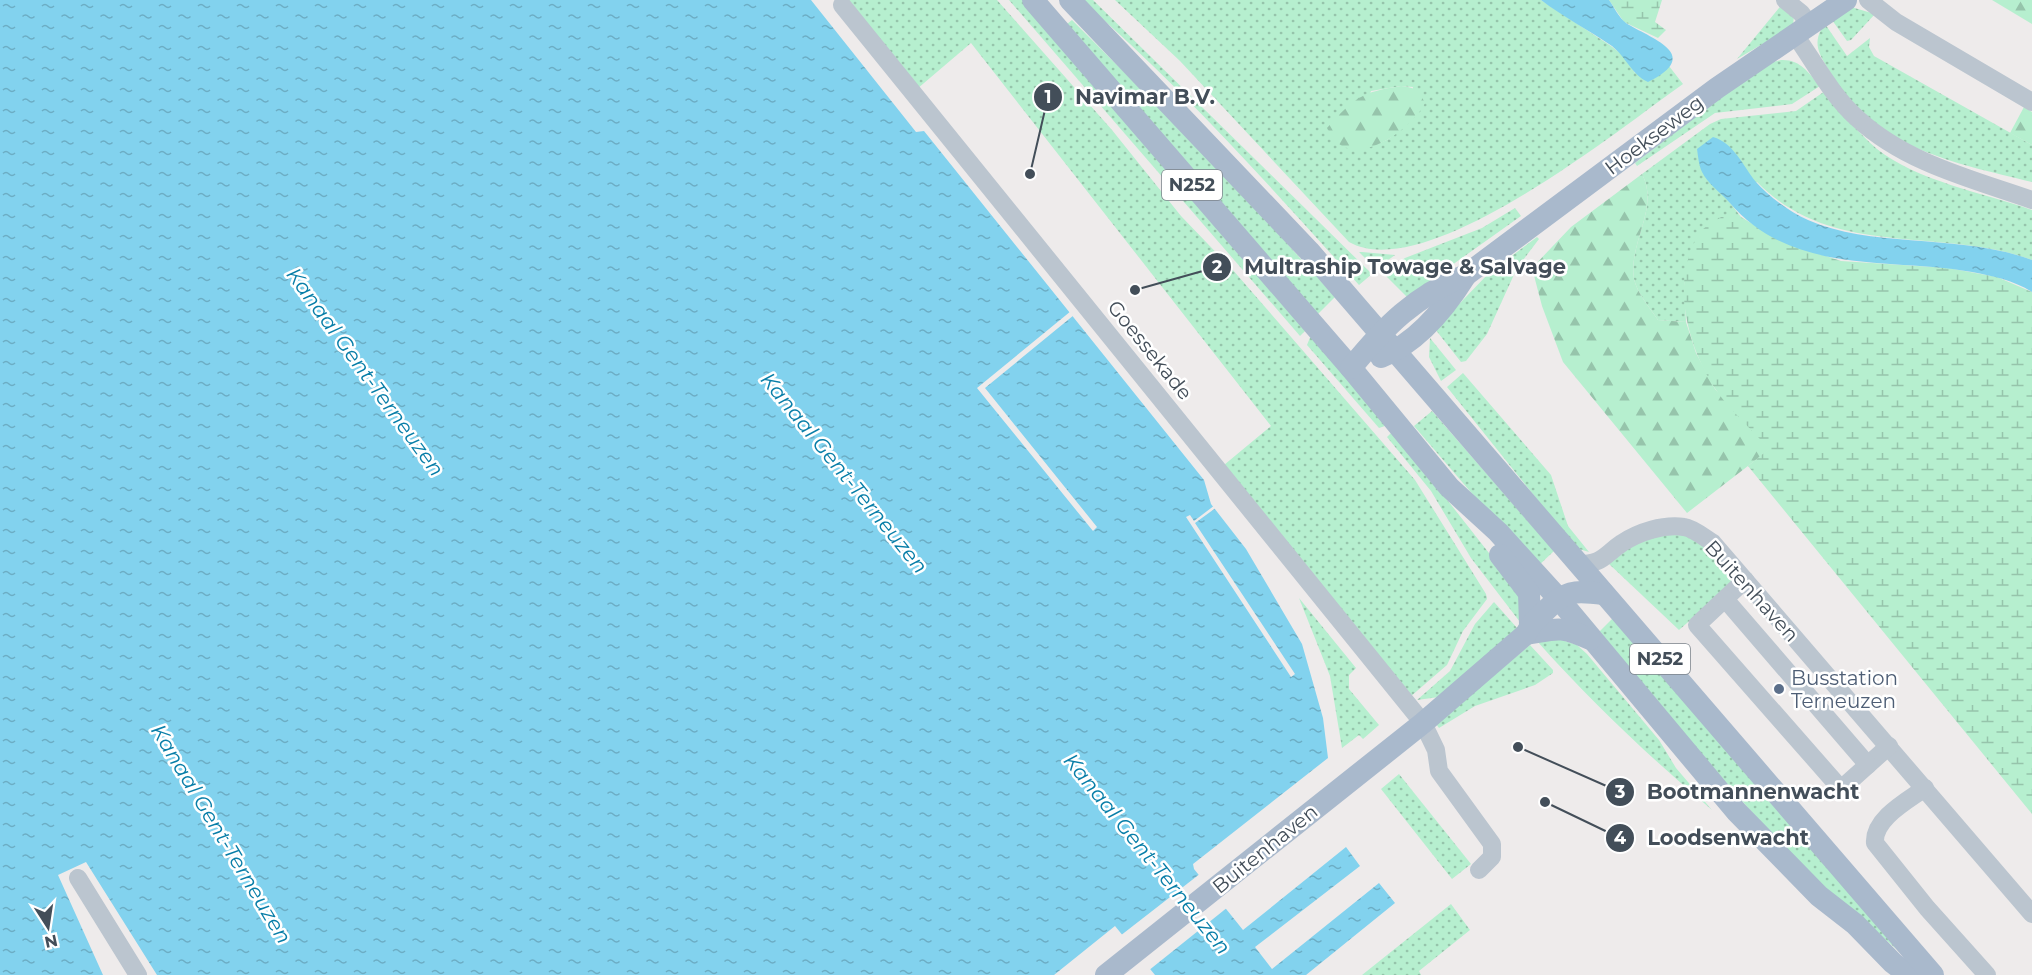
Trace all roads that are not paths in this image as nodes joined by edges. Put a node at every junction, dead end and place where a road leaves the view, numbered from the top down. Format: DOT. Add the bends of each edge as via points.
graph roads {
  1 [pos="1034,0"];
  2 [pos="1070,0"];
  3 [pos="1785,0"];
  4 [pos="1846,0"];
  5 [pos="1868,0"];
  6 [pos="842,5"];
  7 [pos="1802,30"];
  8 [pos="2032,102"];
  9 [pos="2032,200"];
  10 [pos="1466,274"];
  11 [pos="1380,332"];
  12 [pos="1395,352"];
  13 [pos="1352,368"];
  14 [pos="1449,487"];
  15 [pos="1578,564"];
  16 [pos="1745,580"];
  17 [pos="1604,594"];
  18 [pos="1558,598"];
  19 [pos="1725,599"];
  20 [pos="1528,629"];
  21 [pos="1590,639"];
  22 [pos="1422,723"];
  23 [pos="1889,746"];
  24 [pos="1868,765"];
  25 [pos="1925,788"];
  26 [pos="1479,870"];
  27 [pos="78,879"];
  28 [pos="2032,914"];
  29 [pos="138,975"];
  30 [pos="1106,975"];
  31 [pos="1910,975"];
  32 [pos="1933,975"];
  33 [pos="1987,975"];
  1 -- 13 [label="main road, N252"];
  2 -- 11 [label="main road, N252" via="1309,251"];
  3 -- 7 [label="street" via="1801,13"];
  4 -- 7 [label="main road, Hoekseweg"];
  5 -- 8 [label="street" via="1896,22"];
  6 -- 22 [label="street, Goessekade"];
  7 -- 9 [label="street" via="1843,102 1895,148"];
  7 -- 10 [label="main road, Hoekseweg" via="1717,88"];
  10 -- 11 [label="main road, Hoekseweg" via="1434,288"];
  10 -- 12 [label="main road, Hoekseweg" via="1448,303"];
  11 -- 12 [label="main road, N252"];
  11 -- 13 [label="main road, Hoekseweg"];
  12 -- 13 [label="main road, Hoekseweg"];
  12 -- 15 [label="main road, N252"];
  13 -- 14 [label="main road, Buitenhaven / N252"];
  14 -- 18 [label="main road, Buitenhaven / N252" via="1498,532"];
  14 -- 20 [label="main road, Buitenhaven / N252" via="1461,508 1529,593"];
  15 -- 16 [label="street, Buitenhaven" via="1601,561 1640,532 1686,527 1713,543"];
  15 -- 17 [label="main road, N252"];
  16 -- 19 [label="street"];
  16 -- 23 [label="street, Buitenhaven"];
  17 -- 18 [label="main road" via="1578,591"];
  17 -- 32 [label="main road, N252"];
  18 -- 20 [label="main road, Buitenhaven"];
  18 -- 21 [label="main road, Buitenhaven / N252"];
  19 -- 24 [label="street"];
  19 -- 24 [label="street" via="1697,625 1840,789"];
  20 -- 21 [label="main road, Buitenhaven" via="1554,627"];
  20 -- 22 [label="main road, Buitenhaven"];
  21 -- 31 [label="main road, Buitenhaven / N252" via="1736,811 1819,896"];
  22 -- 26 [label="street" via="1436,750 1439,771 1492,844 1492,857"];
  22 -- 30 [label="main road, Buitenhaven"];
  23 -- 24 [label="street"];
  23 -- 25 [label="street, Buitenhaven"];
  25 -- 28 [label="street, Buitenhaven"];
  25 -- 33 [label="street" via="1884,819 1876,828 1875,843"];
  27 -- 29 [label="street"];
}
